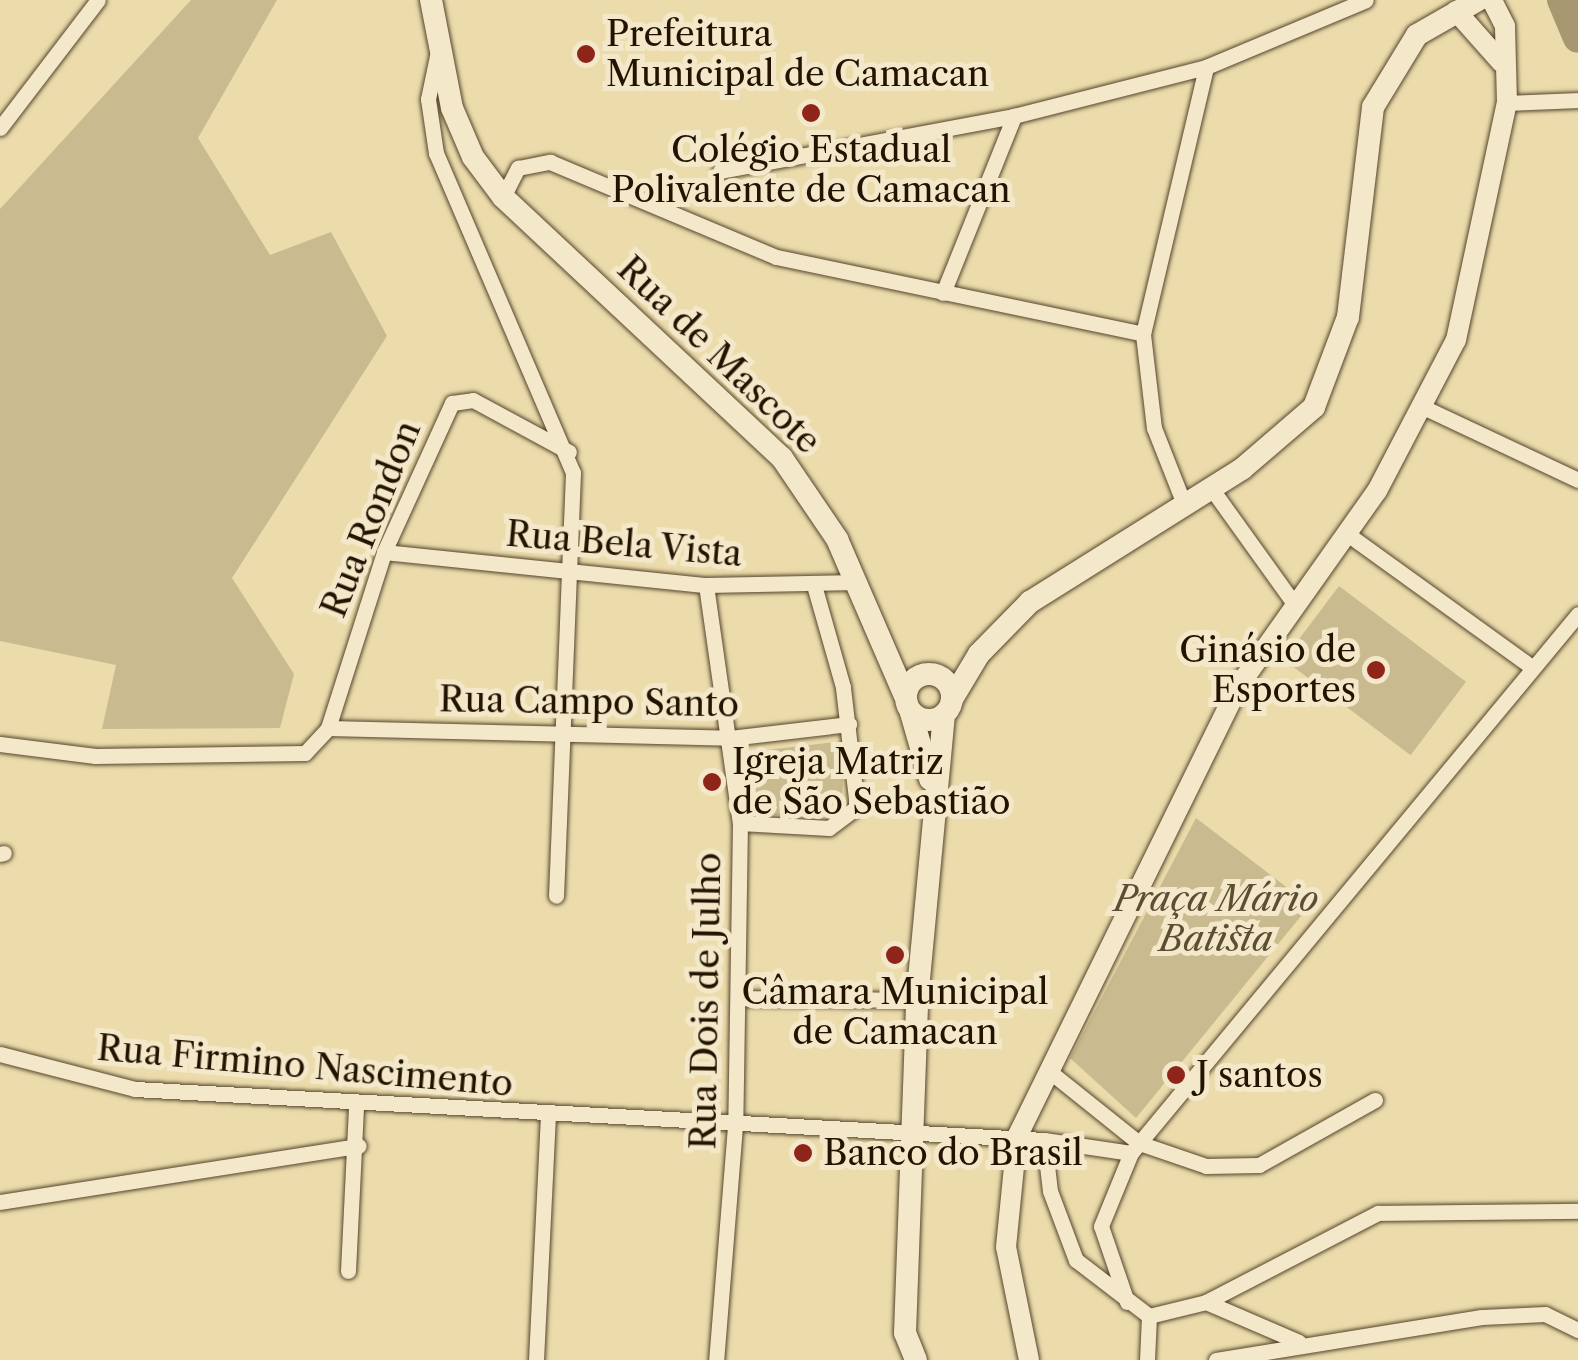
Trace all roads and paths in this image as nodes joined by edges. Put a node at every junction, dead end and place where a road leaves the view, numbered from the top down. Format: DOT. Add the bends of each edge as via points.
graph roads {
  1 [pos="98,0"];
  2 [pos="430,0"];
  3 [pos="1366,0"];
  4 [pos="1478,0"];
  5 [pos="1492,0"];
  6 [pos="1456,10"];
  7 [pos="438,52"];
  8 [pos="1502,63"];
  9 [pos="1206,67"];
  10 [pos="1578,100"];
  11 [pos="1506,102"];
  12 [pos="1014,116"];
  13 [pos="0,128"];
  14 [pos="720,171"];
  15 [pos="503,197"];
  16 [pos="943,294"];
  17 [pos="1143,334"];
  18 [pos="1425,408"];
  19 [pos="569,452"];
  20 [pos="1578,480"];
  21 [pos="1211,488"];
  22 [pos="1184,504"];
  23 [pos="1346,533"];
  24 [pos="384,552"];
  25 [pos="569,569"];
  26 [pos="858,582"];
  27 [pos="706,584"];
  28 [pos="815,589"];
  29 [pos="1295,605"];
  30 [pos="1578,614"];
  31 [pos="1532,667"];
  32 [pos="908,704"];
  33 [pos="948,707"];
  34 [pos="848,724"];
  35 [pos="328,728"];
  36 [pos="563,733"];
  37 [pos="730,738"];
  38 [pos="0,744"];
  39 [pos="932,787"];
  40 [pos="740,823"];
  41 [pos="556,896"];
  42 [pos="738,998"];
  43 [pos="917,1000"];
  44 [pos="0,1054"];
  45 [pos="1049,1071"];
  46 [pos="1374,1100"];
  47 [pos="356,1106"];
  48 [pos="548,1114"];
  49 [pos="735,1126"];
  50 [pos="912,1130"];
  51 [pos="1016,1137"];
  52 [pos="1044,1140"];
  53 [pos="359,1146"];
  54 [pos="1135,1148"];
  55 [pos="0,1202"];
  56 [pos="1578,1211"];
  57 [pos="348,1271"];
  58 [pos="1206,1302"];
  59 [pos="1130,1308"];
  60 [pos="1149,1316"];
  61 [pos="1578,1330"];
  62 [pos="905,1333"];
  63 [pos="1300,1342"];
  64 [pos="536,1360"];
  65 [pos="716,1360"];
  66 [pos="903,1360"];
  67 [pos="916,1360"];
  68 [pos="1029,1360"];
  69 [pos="1146,1360"];
  70 [pos="1216,1360"];
  1 -- 13 [label="street"];
  2 -- 7 [label="main road, Rua de Mascote"];
  3 -- 9 [label="street"];
  4 -- 6 [label="main road"];
  5 -- 8 [label="street" via="1505,26"];
  6 -- 8 [label="street"];
  6 -- 21 [label="main road" via="1400,52 1373,107 1348,316 1314,407"];
  7 -- 15 [label="main road, Rua de Mascote" via="462,137"];
  7 -- 19 [label="street" via="428,100 436,153"];
  8 -- 11 [label="street"];
  9 -- 12 [label="street"];
  9 -- 17 [label="street"];
  10 -- 11 [label="street"];
  11 -- 18 [label="street" via="1472,292"];
  12 -- 14 [label="street"];
  12 -- 16 [label="street"];
  15 -- 16 [label="street" via="518,168 550,162 726,242"];
  15 -- 26 [label="main road, Rua de Mascote" via="782,458"];
  16 -- 17 [label="street"];
  17 -- 22 [label="street" via="1154,428"];
  18 -- 20 [label="street"];
  18 -- 23 [label="street"];
  19 -- 24 [label="street, Rua Rondon" via="458,398"];
  19 -- 25 [label="street"];
  21 -- 22 [label="main road"];
  21 -- 29 [label="street"];
  22 -- 33 [label="main road" via="1030,602 979,654"];
  23 -- 29 [label="street"];
  23 -- 31 [label="street"];
  24 -- 25 [label="street, Rua Bela Vista"];
  24 -- 35 [label="street, Rua Rondon"];
  25 -- 27 [label="street, Rua Bela Vista"];
  25 -- 36 [label="street"];
  26 -- 28 [label="street, Rua Bela Vista"];
  26 -- 32 [label="main road, Rua de Mascote"];
  27 -- 28 [label="street, Rua Bela Vista"];
  27 -- 37 [label="street, Rua Dois de Julho"];
  28 -- 34 [label="street"];
  29 -- 45 [label="street" via="1238,687"];
  30 -- 31 [label="street"];
  31 -- 54 [label="street"];
  32 -- 33 [label="main road"];
  32 -- 33 [label="main road" via="930,674"];
  32 -- 39 [label="main road, Rua de Mascote"];
  33 -- 39 [label="main road"];
  34 -- 37 [label="street, Rua Campo Santo"];
  34 -- 40 [label="street" via="860,788 852,818 829,828"];
  35 -- 36 [label="street, Rua Campo Santo"];
  35 -- 38 [label="street" via="305,753 267,758 94,756"];
  36 -- 37 [label="street, Rua Campo Santo"];
  36 -- 41 [label="street"];
  37 -- 40 [label="street, Rua Dois de Julho"];
  39 -- 43 [label="main road"];
  40 -- 42 [label="street, Rua Dois de Julho"];
  42 -- 43 [label="street"];
  42 -- 49 [label="street, Rua Dois de Julho"];
  43 -- 50 [label="main road"];
  44 -- 47 [label="street, Rua Firmino Nascimento" via="135,1089"];
  45 -- 51 [label="street"];
  45 -- 54 [label="street"];
  46 -- 54 [label="street" via="1259,1165 1181,1161"];
  47 -- 48 [label="street, Rua Firmino Nascimento"];
  47 -- 53 [label="street"];
  48 -- 49 [label="street, Rua Firmino Nascimento"];
  48 -- 64 [label="street"];
  49 -- 50 [label="street, Rua Firmino Nascimento"];
  49 -- 65 [label="street, Rua Dois de Julho"];
  50 -- 51 [label="street, Rua Firmino Nascimento"];
  50 -- 62 [label="main road"];
  51 -- 52 [label="street, Rua Firmino Nascimento"];
  51 -- 68 [label="street" via="1006,1247"];
  52 -- 54 [label="street, Rua Firmino Nascimento"];
  52 -- 59 [label="street" via="1076,1260"];
  53 -- 55 [label="street"];
  53 -- 57 [label="street"];
  54 -- 59 [label="street" via="1101,1226"];
  56 -- 58 [label="street" via="1378,1213"];
  58 -- 60 [label="street"];
  58 -- 63 [label="street"];
  59 -- 60 [label="street"];
  60 -- 69 [label="street"];
  61 -- 63 [label="street" via="1530,1315"];
  62 -- 66 [label="street"];
  62 -- 67 [label="main road"];
  63 -- 70 [label="street"];
}
